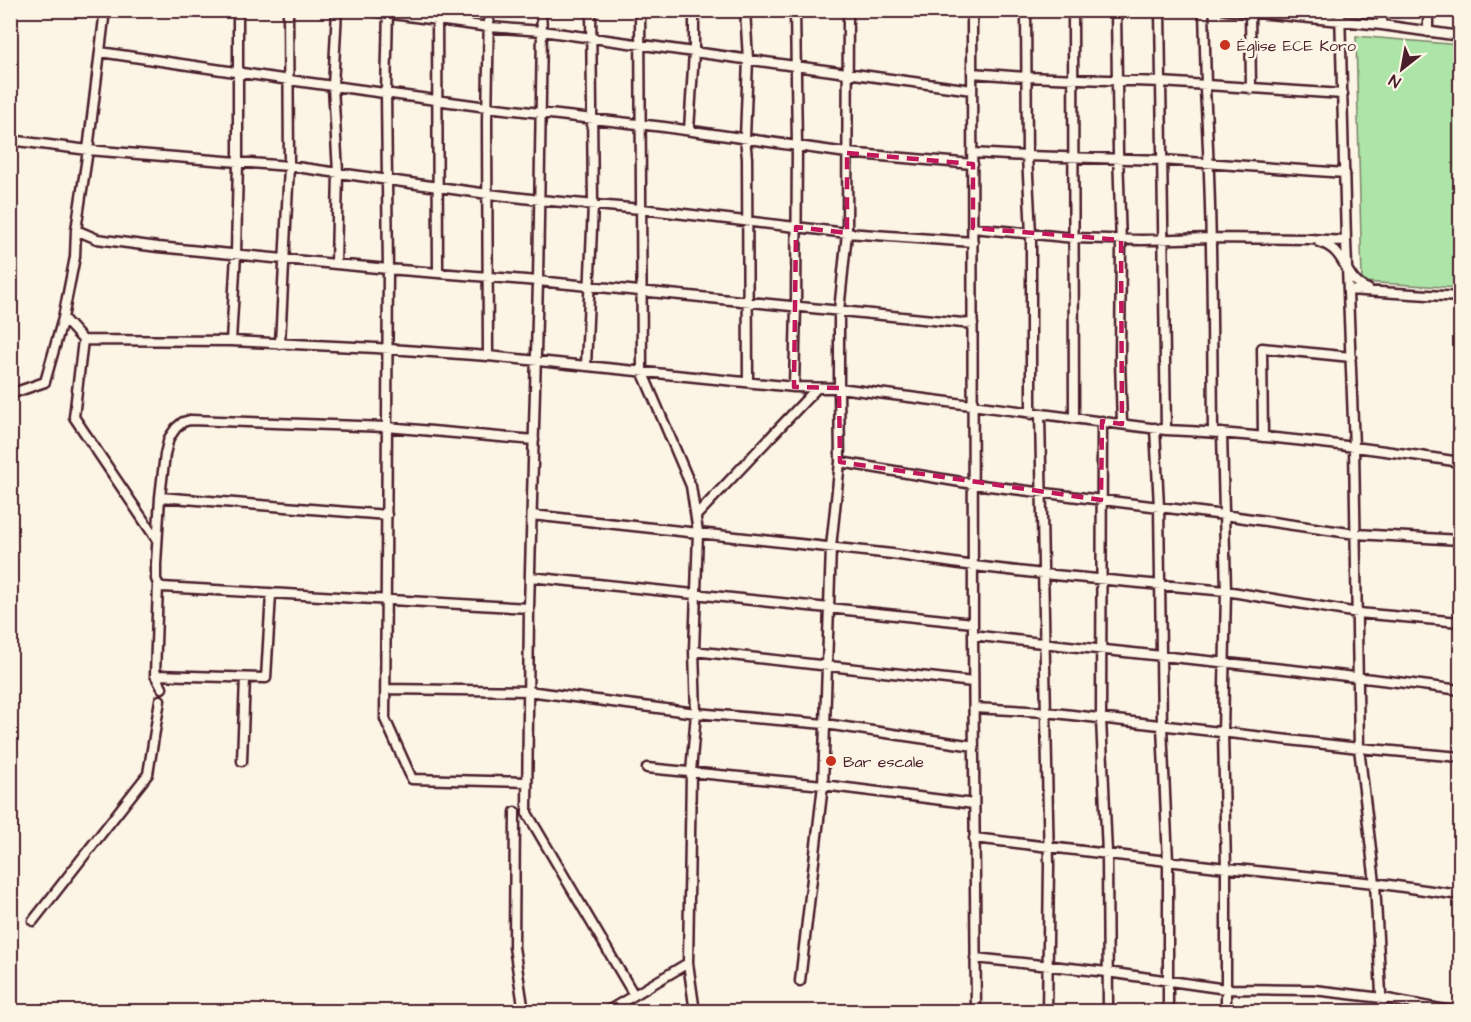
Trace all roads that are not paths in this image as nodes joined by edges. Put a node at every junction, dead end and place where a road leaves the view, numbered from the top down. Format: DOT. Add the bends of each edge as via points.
graph roads {
  1 [pos="105,10"];
  2 [pos="238,10"];
  3 [pos="288,10"];
  4 [pos="337,10"];
  5 [pos="363,10"];
  6 [pos="489,10"];
  7 [pos="540,10"];
  8 [pos="591,10"];
  9 [pos="640,10"];
  10 [pos="694,10"];
  11 [pos="745,10"];
  12 [pos="795,10"];
  13 [pos="848,10"];
  14 [pos="972,10"];
  15 [pos="1026,10"];
  16 [pos="1073,10"];
  17 [pos="1116,10"];
  18 [pos="1160,10"];
  19 [pos="1204,10"];
  20 [pos="1226,10"];
  21 [pos="1340,10"];
  22 [pos="1382,10"];
  23 [pos="1428,10"];
  24 [pos="388,12"];
  25 [pos="1250,12"];
  26 [pos="1291,14"];
  27 [pos="437,15"];
  28 [pos="1341,21"];
  29 [pos="1382,25"];
  30 [pos="489,27"];
  31 [pos="542,31"];
  32 [pos="1428,32"];
  33 [pos="1461,36"];
  34 [pos="591,37"];
  35 [pos="641,44"];
  36 [pos="100,52"];
  37 [pos="694,52"];
  38 [pos="748,59"];
  39 [pos="795,66"];
  40 [pos="238,73"];
  41 [pos="848,73"];
  42 [pos="972,74"];
  43 [pos="1026,77"];
  44 [pos="1073,79"];
  45 [pos="289,81"];
  46 [pos="1117,81"];
  47 [pos="1161,82"];
  48 [pos="1206,85"];
  49 [pos="333,87"];
  50 [pos="1251,89"];
  51 [pos="972,90"];
  52 [pos="386,93"];
  53 [pos="1343,94"];
  54 [pos="438,101"];
  55 [pos="488,107"];
  56 [pos="541,113"];
  57 [pos="591,119"];
  58 [pos="639,124"];
  59 [pos="689,130"];
  60 [pos="745,138"];
  61 [pos="10,140"];
  62 [pos="797,146"];
  63 [pos="88,150"];
  64 [pos="847,153"];
  65 [pos="972,153"];
  66 [pos="1027,156"];
  67 [pos="1073,158"];
  68 [pos="1118,159"];
  69 [pos="1162,160"];
  70 [pos="238,162"];
  71 [pos="1209,162"];
  72 [pos="973,164"];
  73 [pos="289,165"];
  74 [pos="338,172"];
  75 [pos="1345,173"];
  76 [pos="387,179"];
  77 [pos="438,186"];
  78 [pos="488,194"];
  79 [pos="540,200"];
  80 [pos="593,206"];
  81 [pos="642,209"];
  82 [pos="746,222"];
  83 [pos="796,227"];
  84 [pos="973,228"];
  85 [pos="76,230"];
  86 [pos="847,233"];
  87 [pos="1031,234"];
  88 [pos="1074,238"];
  89 [pos="1211,238"];
  90 [pos="1309,239"];
  91 [pos="1121,240"];
  92 [pos="1163,240"];
  93 [pos="1346,241"];
  94 [pos="973,242"];
  95 [pos="236,254"];
  96 [pos="284,259"];
  97 [pos="336,264"];
  98 [pos="388,269"];
  99 [pos="1347,270"];
  100 [pos="438,272"];
  101 [pos="488,277"];
  102 [pos="538,281"];
  103 [pos="589,286"];
  104 [pos="1348,290"];
  105 [pos="641,291"];
  106 [pos="1374,292"];
  107 [pos="1461,297"];
  108 [pos="748,302"];
  109 [pos="796,307"];
  110 [pos="839,311"];
  111 [pos="63,318"];
  112 [pos="973,324"];
  113 [pos="83,340"];
  114 [pos="231,341"];
  115 [pos="280,344"];
  116 [pos="388,349"];
  117 [pos="488,356"];
  118 [pos="1351,357"];
  119 [pos="536,360"];
  120 [pos="586,366"];
  121 [pos="642,371"];
  122 [pos="748,382"];
  123 [pos="794,387"];
  124 [pos="817,388"];
  125 [pos="839,388"];
  126 [pos="10,394"];
  127 [pos="973,405"];
  128 [pos="1035,414"];
  129 [pos="1074,417"];
  130 [pos="1102,422"];
  131 [pos="1122,424"];
  132 [pos="387,427"];
  133 [pos="1155,428"];
  134 [pos="1166,430"];
  135 [pos="1217,433"];
  136 [pos="1263,437"];
  137 [pos="534,440"];
  138 [pos="1354,447"];
  139 [pos="840,462"];
  140 [pos="1461,462"];
  141 [pos="974,483"];
  142 [pos="1041,492"];
  143 [pos="160,497"];
  144 [pos="1101,500"];
  145 [pos="1159,507"];
  146 [pos="387,515"];
  147 [pos="531,515"];
  148 [pos="1224,515"];
  149 [pos="696,516"];
  150 [pos="698,532"];
  151 [pos="1356,534"];
  152 [pos="158,540"];
  153 [pos="1461,540"];
  154 [pos="831,548"];
  155 [pos="974,566"];
  156 [pos="1043,574"];
  157 [pos="530,577"];
  158 [pos="1101,579"];
  159 [pos="158,584"];
  160 [pos="1160,586"];
  161 [pos="1226,591"];
  162 [pos="271,594"];
  163 [pos="696,594"];
  164 [pos="386,601"];
  165 [pos="529,608"];
  166 [pos="829,608"];
  167 [pos="1358,613"];
  168 [pos="1461,622"];
  169 [pos="973,623"];
  170 [pos="973,635"];
  171 [pos="1044,644"];
  172 [pos="1101,650"];
  173 [pos="694,651"];
  174 [pos="1161,657"];
  175 [pos="1224,664"];
  176 [pos="827,666"];
  177 [pos="155,675"];
  178 [pos="1359,676"];
  179 [pos="245,678"];
  180 [pos="974,682"];
  181 [pos="162,688"];
  182 [pos="385,689"];
  183 [pos="1461,690"];
  184 [pos="528,691"];
  185 [pos="160,700"];
  186 [pos="974,708"];
  187 [pos="1046,712"];
  188 [pos="696,713"];
  189 [pos="1101,719"];
  190 [pos="825,724"];
  191 [pos="1162,726"];
  192 [pos="1223,733"];
  193 [pos="974,746"];
  194 [pos="1359,748"];
  195 [pos="1461,757"];
  196 [pos="242,761"];
  197 [pos="647,768"];
  198 [pos="691,772"];
  199 [pos="527,782"];
  200 [pos="823,785"];
  201 [pos="974,804"];
  202 [pos="515,812"];
  203 [pos="974,838"];
  204 [pos="1048,846"];
  205 [pos="1107,853"];
  206 [pos="1167,861"];
  207 [pos="1226,868"];
  208 [pos="1375,883"];
  209 [pos="1461,895"];
  210 [pos="33,921"];
  211 [pos="975,958"];
  212 [pos="688,963"];
  213 [pos="1046,966"];
  214 [pos="1107,972"];
  215 [pos="800,981"];
  216 [pos="1167,981"];
  217 [pos="1226,989"];
  218 [pos="634,995"];
  219 [pos="1382,998"];
  220 [pos="524,1011"];
  221 [pos="606,1011"];
  222 [pos="695,1011"];
  223 [pos="976,1011"];
  224 [pos="1047,1011"];
  225 [pos="1108,1011"];
  226 [pos="1168,1011"];
  227 [pos="1226,1011"];
  228 [pos="1382,1011"];
  229 [pos="1456,1011"];
  1 -- 36 [label="street"];
  2 -- 40 [label="street"];
  3 -- 45 [label="street"];
  4 -- 49 [label="street"];
  5 -- 24 [label="street"];
  6 -- 30 [label="street"];
  7 -- 31 [label="street"];
  8 -- 34 [label="street"];
  9 -- 35 [label="street"];
  10 -- 37 [label="street"];
  11 -- 38 [label="street"];
  12 -- 39 [label="street"];
  13 -- 41 [label="street"];
  14 -- 42 [label="street"];
  15 -- 43 [label="street"];
  16 -- 44 [label="street"];
  17 -- 46 [label="street"];
  18 -- 47 [label="street"];
  19 -- 48 [label="street"];
  20 -- 25 [label="street"];
  21 -- 28 [label="street"];
  22 -- 29 [label="street"];
  23 -- 32 [label="street"];
  24 -- 27 [label="street"];
  24 -- 52 [label="street"];
  25 -- 26 [label="street"];
  25 -- 50 [label="street"];
  26 -- 28 [label="street"];
  27 -- 30 [label="street"];
  27 -- 54 [label="street"];
  28 -- 29 [label="street"];
  28 -- 53 [label="street"];
  29 -- 32 [label="street"];
  30 -- 31 [label="street"];
  30 -- 55 [label="street"];
  31 -- 34 [label="street"];
  31 -- 56 [label="street"];
  32 -- 33 [label="street"];
  34 -- 35 [label="street"];
  34 -- 57 [label="street"];
  35 -- 37 [label="street"];
  35 -- 58 [label="street"];
  36 -- 40 [label="street"];
  36 -- 63 [label="street"];
  37 -- 38 [label="street"];
  37 -- 59 [label="street"];
  38 -- 39 [label="street"];
  38 -- 60 [label="street"];
  39 -- 41 [label="street"];
  39 -- 62 [label="street"];
  40 -- 45 [label="street"];
  40 -- 70 [label="street"];
  41 -- 51 [label="street"];
  41 -- 64 [label="street"];
  42 -- 43 [label="street"];
  42 -- 51 [label="street"];
  43 -- 44 [label="street"];
  43 -- 66 [label="street"];
  44 -- 46 [label="street"];
  44 -- 67 [label="street"];
  45 -- 49 [label="street"];
  45 -- 73 [label="street"];
  46 -- 47 [label="street"];
  46 -- 68 [label="street"];
  47 -- 48 [label="street"];
  47 -- 69 [label="street"];
  48 -- 50 [label="street"];
  48 -- 71 [label="street"];
  49 -- 52 [label="street"];
  49 -- 74 [label="street"];
  50 -- 53 [label="street"];
  51 -- 65 [label="street"];
  52 -- 54 [label="street"];
  52 -- 76 [label="street"];
  53 -- 75 [label="street"];
  54 -- 55 [label="street"];
  54 -- 77 [label="street"];
  55 -- 56 [label="street"];
  55 -- 78 [label="street"];
  56 -- 57 [label="street"];
  56 -- 79 [label="street"];
  57 -- 58 [label="street"];
  57 -- 80 [label="street"];
  58 -- 59 [label="street"];
  58 -- 81 [label="street"];
  59 -- 60 [label="street"];
  60 -- 62 [label="street"];
  60 -- 82 [label="street"];
  61 -- 63 [label="street"];
  62 -- 64 [label="street"];
  62 -- 83 [label="street"];
  63 -- 70 [label="street"];
  63 -- 85 [label="street"];
  64 -- 72 [label="street"];
  64 -- 86 [label="street"];
  65 -- 66 [label="street"];
  65 -- 72 [label="street"];
  66 -- 67 [label="street"];
  66 -- 87 [label="street"];
  67 -- 68 [label="street"];
  67 -- 88 [label="street"];
  68 -- 69 [label="street"];
  68 -- 91 [label="street"];
  69 -- 71 [label="street"];
  69 -- 92 [label="street"];
  70 -- 73 [label="street"];
  70 -- 95 [label="street"];
  71 -- 75 [label="street"];
  71 -- 89 [label="street"];
  72 -- 84 [label="street"];
  73 -- 74 [label="street"];
  73 -- 96 [label="street"];
  74 -- 76 [label="street"];
  74 -- 97 [label="street"];
  75 -- 93 [label="street"];
  76 -- 77 [label="street"];
  76 -- 98 [label="street"];
  77 -- 78 [label="street"];
  77 -- 100 [label="street"];
  78 -- 79 [label="street"];
  78 -- 101 [label="street"];
  79 -- 80 [label="street"];
  79 -- 102 [label="street"];
  80 -- 81 [label="street"];
  80 -- 103 [label="street"];
  81 -- 82 [label="street"];
  81 -- 105 [label="street"];
  82 -- 83 [label="street"];
  82 -- 108 [label="street"];
  83 -- 86 [label="street"];
  83 -- 109 [label="street"];
  84 -- 87 [label="street"];
  84 -- 94 [label="street"];
  85 -- 95 [label="street" via="97,239"];
  85 -- 111 [label="street"];
  86 -- 94 [label="street"];
  86 -- 110 [label="street"];
  87 -- 88 [label="street"];
  87 -- 128 [label="street"];
  88 -- 91 [label="street"];
  88 -- 129 [label="street"];
  89 -- 90 [label="street"];
  89 -- 92 [label="street"];
  89 -- 135 [label="street"];
  90 -- 93 [label="street"];
  90 -- 99 [label="street" via="1333,249"];
  91 -- 92 [label="street"];
  91 -- 131 [label="street"];
  92 -- 134 [label="street"];
  93 -- 99 [label="street"];
  94 -- 112 [label="street"];
  95 -- 96 [label="street"];
  95 -- 114 [label="street"];
  96 -- 97 [label="street"];
  96 -- 115 [label="street"];
  97 -- 98 [label="street"];
  98 -- 100 [label="street"];
  98 -- 116 [label="street"];
  99 -- 104 [label="street"];
  99 -- 106 [label="street" via="1356,283"];
  100 -- 101 [label="street"];
  101 -- 102 [label="street"];
  101 -- 117 [label="street"];
  102 -- 103 [label="street"];
  102 -- 119 [label="street"];
  103 -- 105 [label="street"];
  103 -- 120 [label="street"];
  104 -- 106 [label="street"];
  104 -- 118 [label="street"];
  105 -- 108 [label="street"];
  105 -- 121 [label="street"];
  106 -- 107 [label="street"];
  108 -- 109 [label="street"];
  108 -- 122 [label="street"];
  109 -- 110 [label="street"];
  109 -- 123 [label="street"];
  110 -- 112 [label="street"];
  110 -- 125 [label="street"];
  111 -- 113 [label="street"];
  111 -- 126 [label="street" via="45,382"];
  112 -- 127 [label="street"];
  113 -- 114 [label="street"];
  113 -- 152 [label="street" via="74,417"];
  114 -- 115 [label="street"];
  115 -- 116 [label="street"];
  116 -- 117 [label="street"];
  116 -- 132 [label="street"];
  117 -- 119 [label="street"];
  118 -- 136 [label="street" via="1262,348"];
  118 -- 138 [label="street"];
  119 -- 120 [label="street"];
  119 -- 137 [label="street"];
  120 -- 121 [label="street"];
  121 -- 122 [label="street"];
  121 -- 149 [label="street" via="691,486"];
  122 -- 123 [label="street"];
  123 -- 124 [label="street"];
  124 -- 125 [label="street"];
  124 -- 149 [label="street"];
  125 -- 127 [label="street"];
  125 -- 139 [label="street"];
  127 -- 128 [label="street"];
  127 -- 141 [label="street"];
  128 -- 129 [label="street"];
  128 -- 142 [label="street"];
  129 -- 130 [label="street"];
  130 -- 131 [label="street"];
  130 -- 144 [label="street"];
  131 -- 133 [label="street"];
  132 -- 137 [label="street"];
  132 -- 143 [label="street" via="183,422 169,438"];
  132 -- 146 [label="street"];
  133 -- 134 [label="street"];
  133 -- 145 [label="street"];
  134 -- 135 [label="street"];
  135 -- 136 [label="street"];
  135 -- 148 [label="street"];
  136 -- 138 [label="street"];
  137 -- 147 [label="street"];
  138 -- 140 [label="street"];
  138 -- 151 [label="street"];
  139 -- 141 [label="street"];
  139 -- 154 [label="street"];
  141 -- 142 [label="street"];
  141 -- 155 [label="street"];
  142 -- 144 [label="street"];
  142 -- 156 [label="street"];
  143 -- 146 [label="street"];
  143 -- 152 [label="street"];
  144 -- 145 [label="street"];
  144 -- 158 [label="street"];
  145 -- 148 [label="street"];
  145 -- 160 [label="street"];
  146 -- 164 [label="street"];
  147 -- 150 [label="street"];
  147 -- 157 [label="street"];
  148 -- 151 [label="street"];
  148 -- 161 [label="street"];
  149 -- 150 [label="street"];
  150 -- 154 [label="street"];
  150 -- 163 [label="street"];
  151 -- 153 [label="street"];
  151 -- 167 [label="street"];
  152 -- 159 [label="street"];
  154 -- 155 [label="street"];
  154 -- 166 [label="street"];
  155 -- 156 [label="street"];
  155 -- 169 [label="street"];
  156 -- 158 [label="street"];
  156 -- 171 [label="street"];
  157 -- 163 [label="street"];
  157 -- 165 [label="street"];
  158 -- 160 [label="street"];
  158 -- 172 [label="street"];
  159 -- 162 [label="street" via="162,588"];
  159 -- 177 [label="street"];
  160 -- 161 [label="street"];
  160 -- 174 [label="street"];
  161 -- 167 [label="street"];
  161 -- 175 [label="street"];
  162 -- 164 [label="street"];
  162 -- 179 [label="street" via="266,678"];
  163 -- 166 [label="street"];
  163 -- 173 [label="street"];
  164 -- 165 [label="street"];
  164 -- 182 [label="street"];
  165 -- 184 [label="street"];
  166 -- 169 [label="street"];
  166 -- 176 [label="street"];
  167 -- 168 [label="street"];
  167 -- 178 [label="street"];
  169 -- 170 [label="street"];
  170 -- 171 [label="street"];
  170 -- 180 [label="street"];
  171 -- 172 [label="street"];
  171 -- 187 [label="street"];
  172 -- 174 [label="street"];
  172 -- 189 [label="street"];
  173 -- 176 [label="street"];
  173 -- 188 [label="street"];
  174 -- 175 [label="street"];
  174 -- 191 [label="street"];
  175 -- 178 [label="street"];
  175 -- 192 [label="street"];
  176 -- 180 [label="street"];
  176 -- 190 [label="street"];
  177 -- 179 [label="street"];
  177 -- 181 [label="street"];
  178 -- 183 [label="street"];
  178 -- 194 [label="street"];
  179 -- 196 [label="street"];
  180 -- 186 [label="street"];
  182 -- 184 [label="street"];
  182 -- 199 [label="street" via="385,718 412,779"];
  184 -- 188 [label="street"];
  184 -- 199 [label="street"];
  185 -- 210 [label="street" via="148,774"];
  186 -- 187 [label="street"];
  186 -- 193 [label="street"];
  187 -- 189 [label="street"];
  187 -- 204 [label="street"];
  188 -- 190 [label="street"];
  188 -- 198 [label="street"];
  189 -- 191 [label="street"];
  189 -- 205 [label="street"];
  190 -- 193 [label="street"];
  190 -- 200 [label="street"];
  191 -- 192 [label="street"];
  191 -- 206 [label="street"];
  192 -- 194 [label="street"];
  192 -- 207 [label="street"];
  193 -- 201 [label="street"];
  194 -- 195 [label="street"];
  194 -- 208 [label="street"];
  197 -- 198 [label="street"];
  198 -- 200 [label="street"];
  198 -- 212 [label="street"];
  199 -- 218 [label="street" via="527,813"];
  200 -- 201 [label="street"];
  200 -- 215 [label="street"];
  201 -- 203 [label="street"];
  202 -- 220 [label="street" via="514,947"];
  203 -- 204 [label="street"];
  203 -- 211 [label="street"];
  204 -- 205 [label="street"];
  204 -- 213 [label="street"];
  205 -- 206 [label="street"];
  205 -- 214 [label="street"];
  206 -- 207 [label="street"];
  206 -- 216 [label="street"];
  207 -- 208 [label="street"];
  207 -- 217 [label="street"];
  208 -- 209 [label="street"];
  208 -- 219 [label="street"];
  211 -- 213 [label="street"];
  211 -- 223 [label="street"];
  212 -- 218 [label="street"];
  212 -- 222 [label="street"];
  213 -- 214 [label="street"];
  213 -- 224 [label="street"];
  214 -- 216 [label="street"];
  214 -- 225 [label="street"];
  216 -- 217 [label="street"];
  216 -- 226 [label="street"];
  217 -- 219 [label="street" via="1314,990"];
  217 -- 227 [label="street"];
  218 -- 221 [label="street"];
  219 -- 228 [label="street"];
  219 -- 229 [label="street"];
}
